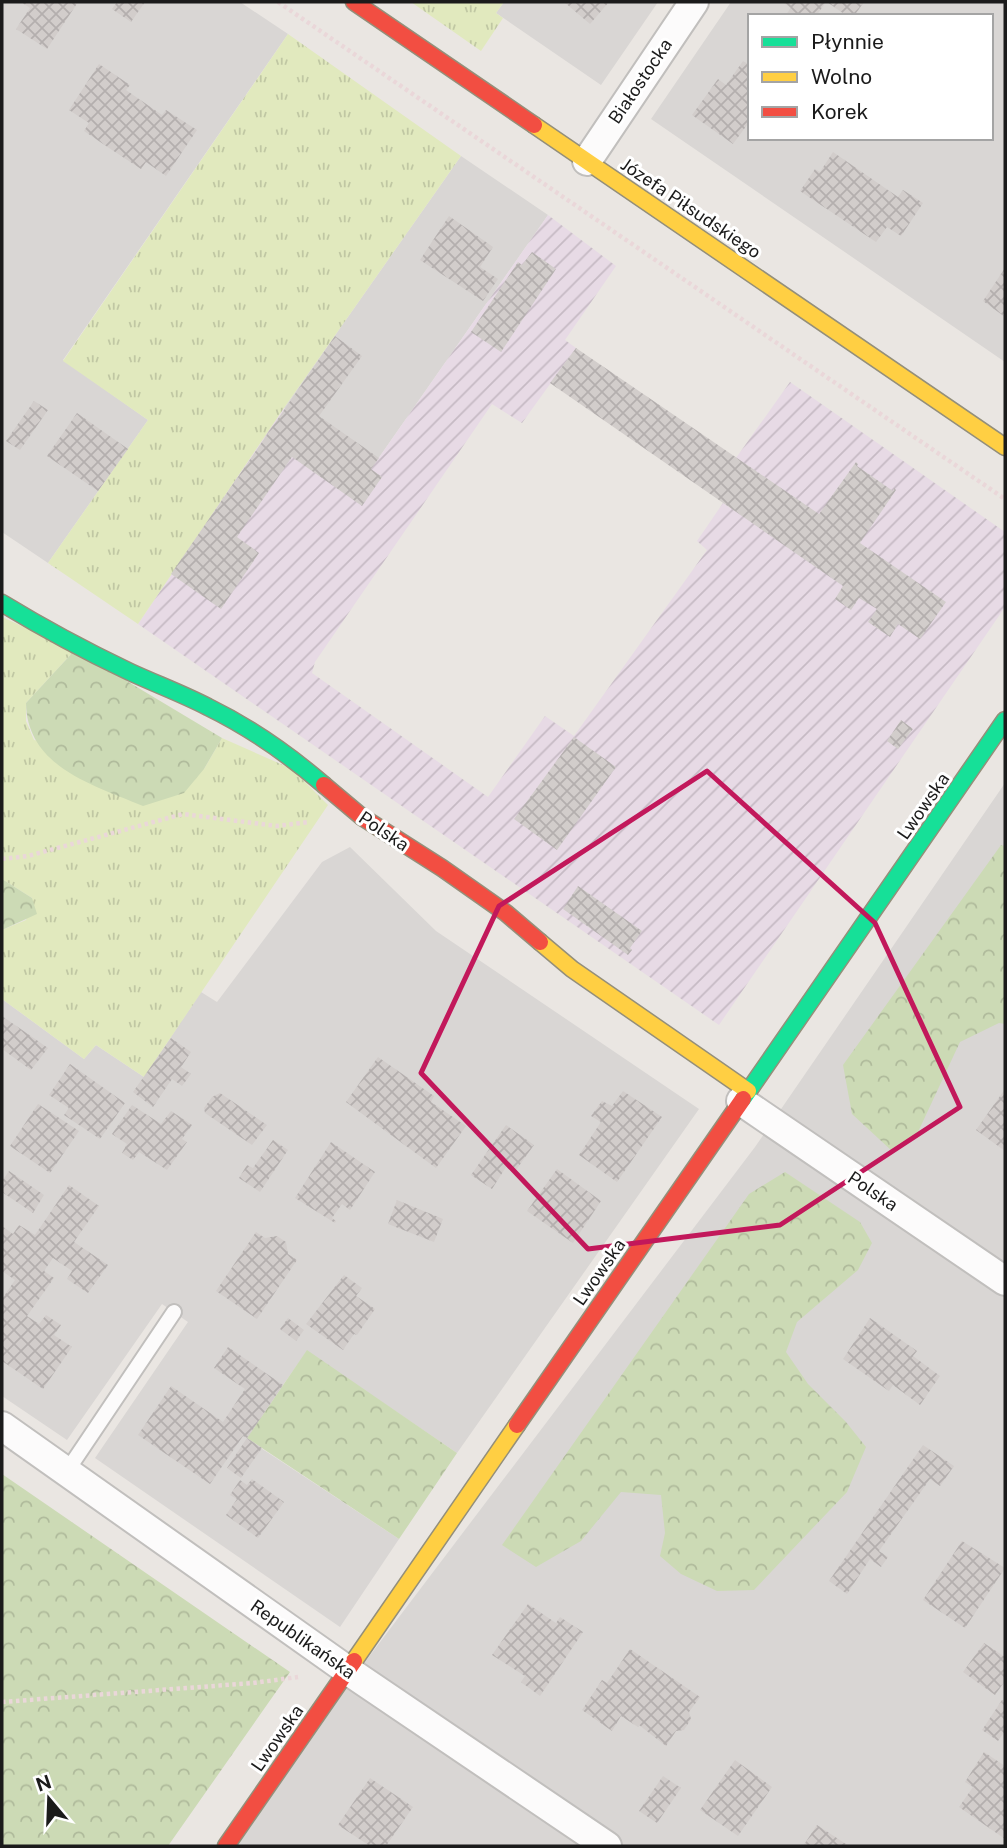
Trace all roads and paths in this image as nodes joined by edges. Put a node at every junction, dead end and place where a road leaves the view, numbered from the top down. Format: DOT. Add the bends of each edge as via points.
graph roads {
  1 [pos="278,2"];
  2 [pos="354,2"];
  3 [pos="694,2"];
  4 [pos="587,161"];
  5 [pos="1005,447"];
  6 [pos="1005,499"];
  7 [pos="2,603"];
  8 [pos="1005,720"];
  9 [pos="362,817"];
  10 [pos="2,859"];
  11 [pos="745,1096"];
  12 [pos="1005,1281"];
  13 [pos="174,1312"];
  14 [pos="2,1426"];
  15 [pos="67,1471"];
  16 [pos="347,1670"];
  17 [pos="2,1702"];
  18 [pos="226,1846"];
  19 [pos="607,1846"];
  1 -- 6 [label="path"];
  2 -- 4 [label="street, Józefa Piłsudskiego"];
  3 -- 4 [label="street, Białostocka"];
  4 -- 5 [label="street, Józefa Piłsudskiego"];
  7 -- 9 [label="street, Polska" via="253,731 292,757"];
  8 -- 11 [label="street, Lwowska"];
  9 -- 10 [label="path" via="277,825 183,814"];
  9 -- 11 [label="street, Polska" via="506,914 572,969"];
  11 -- 12 [label="street, Polska"];
  11 -- 16 [label="street, Lwowska"];
  13 -- 15 [label="lane"];
  14 -- 15 [label="street, Republikańska"];
  15 -- 16 [label="street, Republikańska"];
  16 -- 17 [label="path" via="253,1684"];
  16 -- 18 [label="street, Lwowska"];
  16 -- 19 [label="street, Republikańska"];
}
